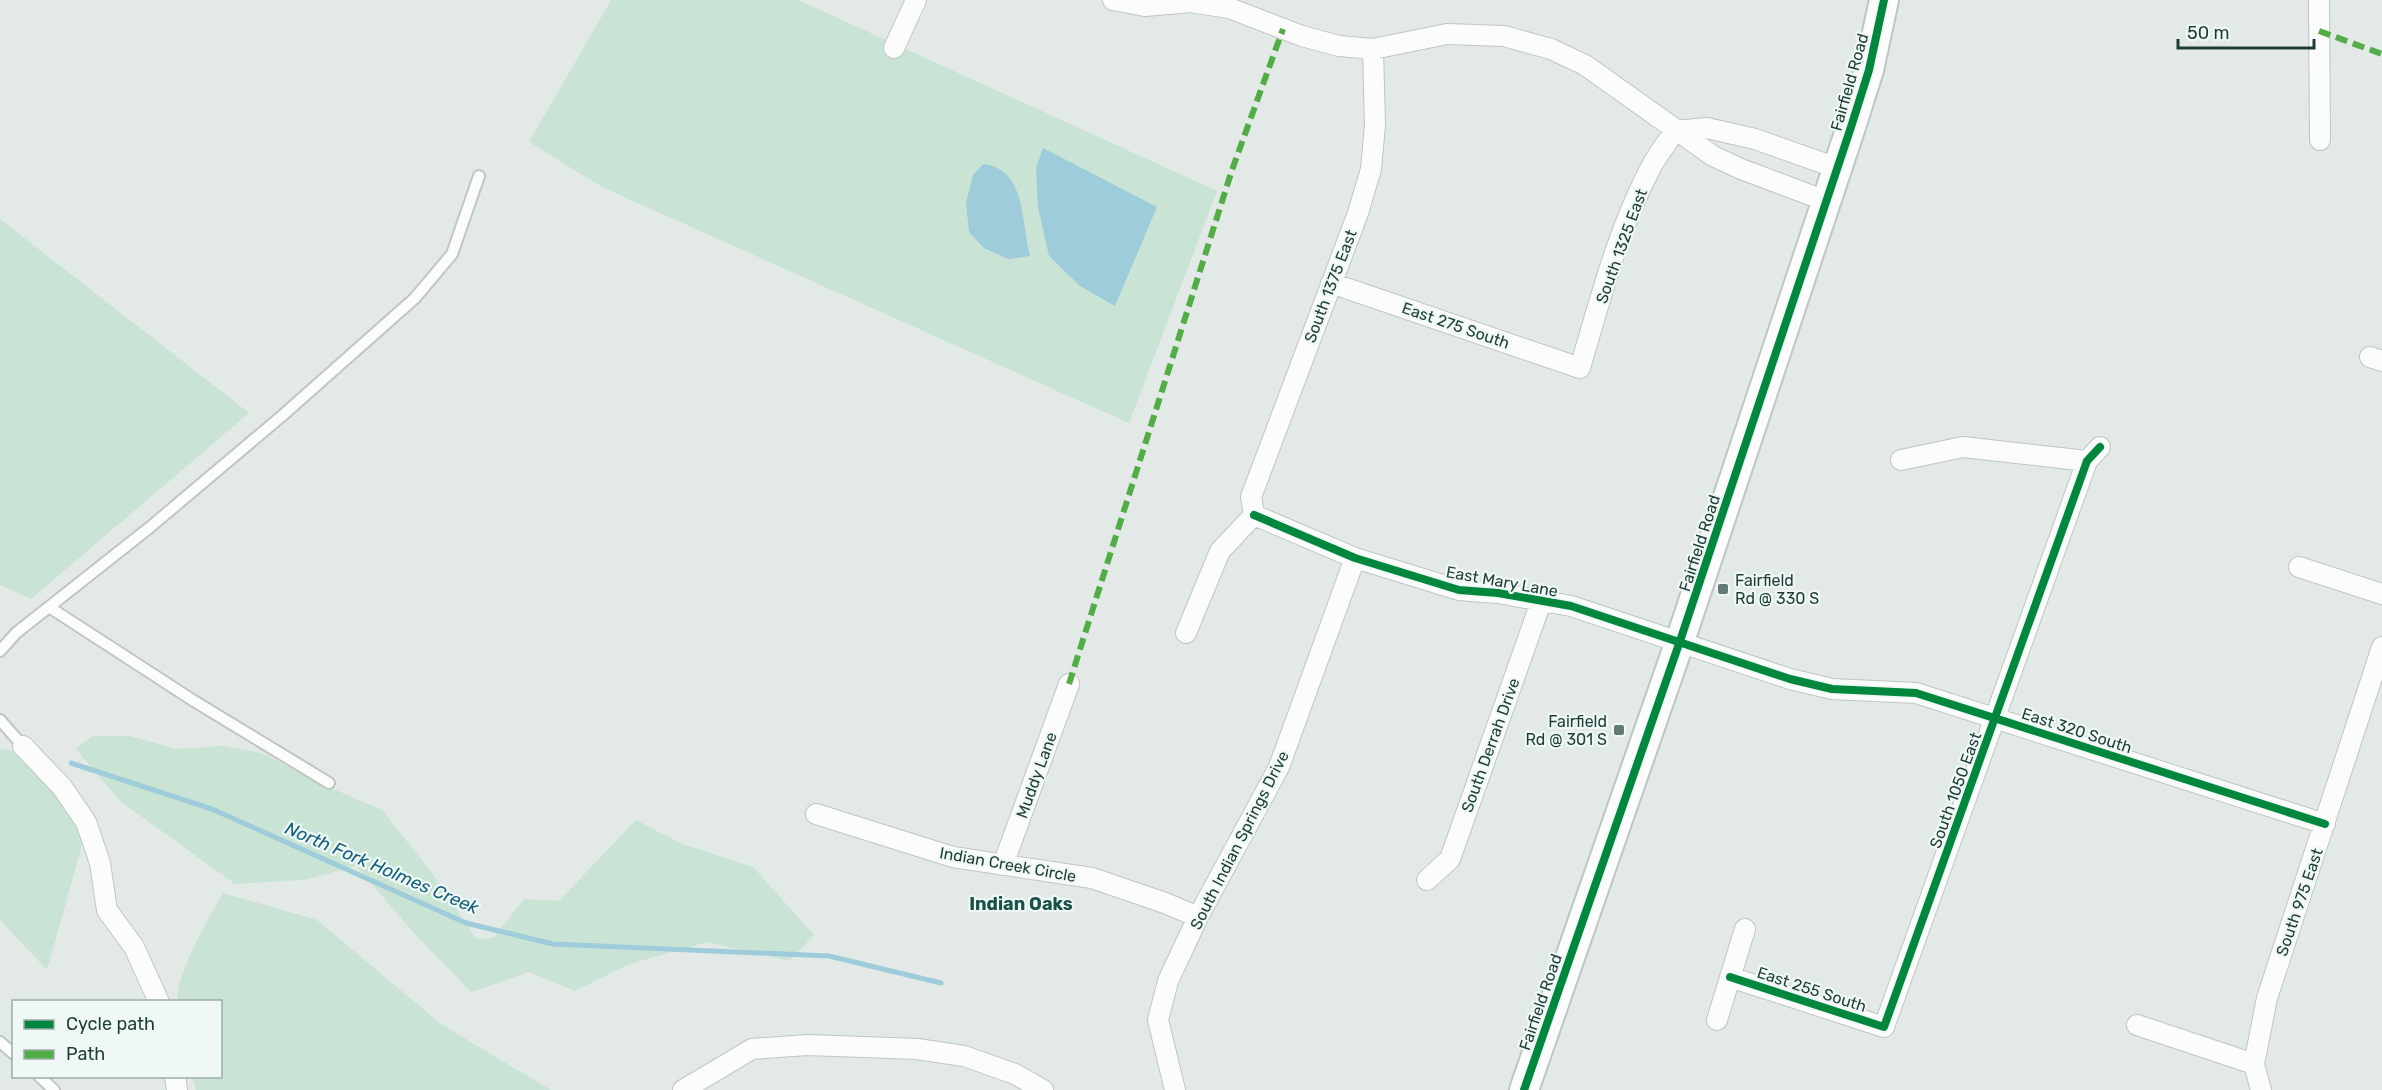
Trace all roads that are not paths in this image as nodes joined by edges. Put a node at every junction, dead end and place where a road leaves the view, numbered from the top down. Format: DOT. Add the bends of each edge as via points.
graph roads {
  1 [pos="916,0"];
  2 [pos="1113,0"];
  3 [pos="1884,0"];
  4 [pos="2319,0"];
  5 [pos="1191,1"];
  6 [pos="894,48"];
  7 [pos="1373,49"];
  8 [pos="1675,131"];
  9 [pos="2320,140"];
  10 [pos="1837,168"];
  11 [pos="479,176"];
  12 [pos="1826,201"];
  13 [pos="1331,283"];
  14 [pos="1580,368"];
  15 [pos="1901,460"];
  16 [pos="1254,515"];
  17 [pos="1355,558"];
  18 [pos="2299,567"];
  19 [pos="2382,594"];
  20 [pos="1541,602"];
  21 [pos="49,607"];
  22 [pos="1186,633"];
  23 [pos="1680,641"];
  24 [pos="2382,647"];
  25 [pos="0,651"];
  26 [pos="1069,684"];
  27 [pos="1996,718"];
  28 [pos="0,720"];
  29 [pos="23,746"];
  30 [pos="329,783"];
  31 [pos="816,814"];
  32 [pos="2325,824"];
  33 [pos="1003,866"];
  34 [pos="1427,880"];
  35 [pos="1198,917"];
  36 [pos="1745,929"];
  37 [pos="1730,977"];
  38 [pos="158,1000"];
  39 [pos="1717,1020"];
  40 [pos="2137,1025"];
  41 [pos="1884,1027"];
  42 [pos="0,1042"];
  43 [pos="12,1052"];
  44 [pos="2254,1064"];
  45 [pos="40,1078"];
  46 [pos="54,1090"];
  47 [pos="683,1090"];
  48 [pos="1043,1090"];
  49 [pos="1175,1090"];
  50 [pos="1524,1090"];
  51 [pos="2261,1090"];
  1 -- 6 [label="street"];
  2 -- 5 [label="street" via="1145,6"];
  3 -- 10 [label="street, Fairfield Road" via="1869,70"];
  4 -- 9 [label="street"];
  5 -- 7 [label="street" via="1229,8 1339,46"];
  7 -- 8 [label="street" via="1447,34 1504,36 1551,49 1584,65"];
  7 -- 13 [label="street, South 1375 East" via="1375,116 1371,169"];
  8 -- 10 [label="street" via="1707,128 1755,139"];
  8 -- 12 [label="street" via="1741,169"];
  8 -- 14 [label="street, South 1325 East" via="1653,164 1631,211"];
  10 -- 12 [label="street, Fairfield Road"];
  11 -- 21 [label="lane" via="452,254 415,298 256,438"];
  12 -- 23 [label="street, Fairfield Road"];
  13 -- 14 [label="street, East 275 South"];
  13 -- 16 [label="street, South 1375 East" via="1251,496"];
  15 -- 27 [label="street, South 1050 East" via="1963,447 2094,454"];
  16 -- 17 [label="street, East Mary Lane"];
  16 -- 22 [label="street" via="1220,551"];
  17 -- 20 [label="street, East Mary Lane" via="1459,590"];
  17 -- 35 [label="street, South Indian Springs Drive" via="1279,767"];
  18 -- 19 [label="street"];
  20 -- 23 [label="street, East Mary Lane" via="1571,606"];
  20 -- 34 [label="street, South Derrah Drive" via="1450,859"];
  21 -- 25 [label="lane"];
  21 -- 30 [label="lane"];
  23 -- 27 [label="street, East 320 South" via="1790,679 1832,689 1916,693"];
  23 -- 50 [label="street, Fairfield Road"];
  24 -- 32 [label="street, South 975 East"];
  26 -- 33 [label="street, Muddy Lane"];
  27 -- 32 [label="street, East 320 South"];
  27 -- 41 [label="street, South 1050 East"];
  28 -- 29 [label="lane"];
  29 -- 38 [label="street" via="62,787 86,822 100,863 107,910 134,947"];
  31 -- 33 [label="street, Indian Creek Circle" via="953,857"];
  32 -- 44 [label="street, South 975 East" via="2267,998"];
  33 -- 35 [label="street, Indian Creek Circle" via="1092,878"];
  35 -- 49 [label="street, South Indian Springs Drive" via="1168,981 1158,1020"];
  36 -- 37 [label="street, East 255 South"];
  37 -- 39 [label="street, East 255 South"];
  37 -- 41 [label="street, East 255 South"];
  40 -- 44 [label="street"];
  42 -- 43 [label="lane"];
  44 -- 51 [label="street, South 975 East"];
  45 -- 46 [label="lane"];
  47 -- 48 [label="street" via="752,1049 808,1046 917,1049 964,1056 1015,1074"];
}
